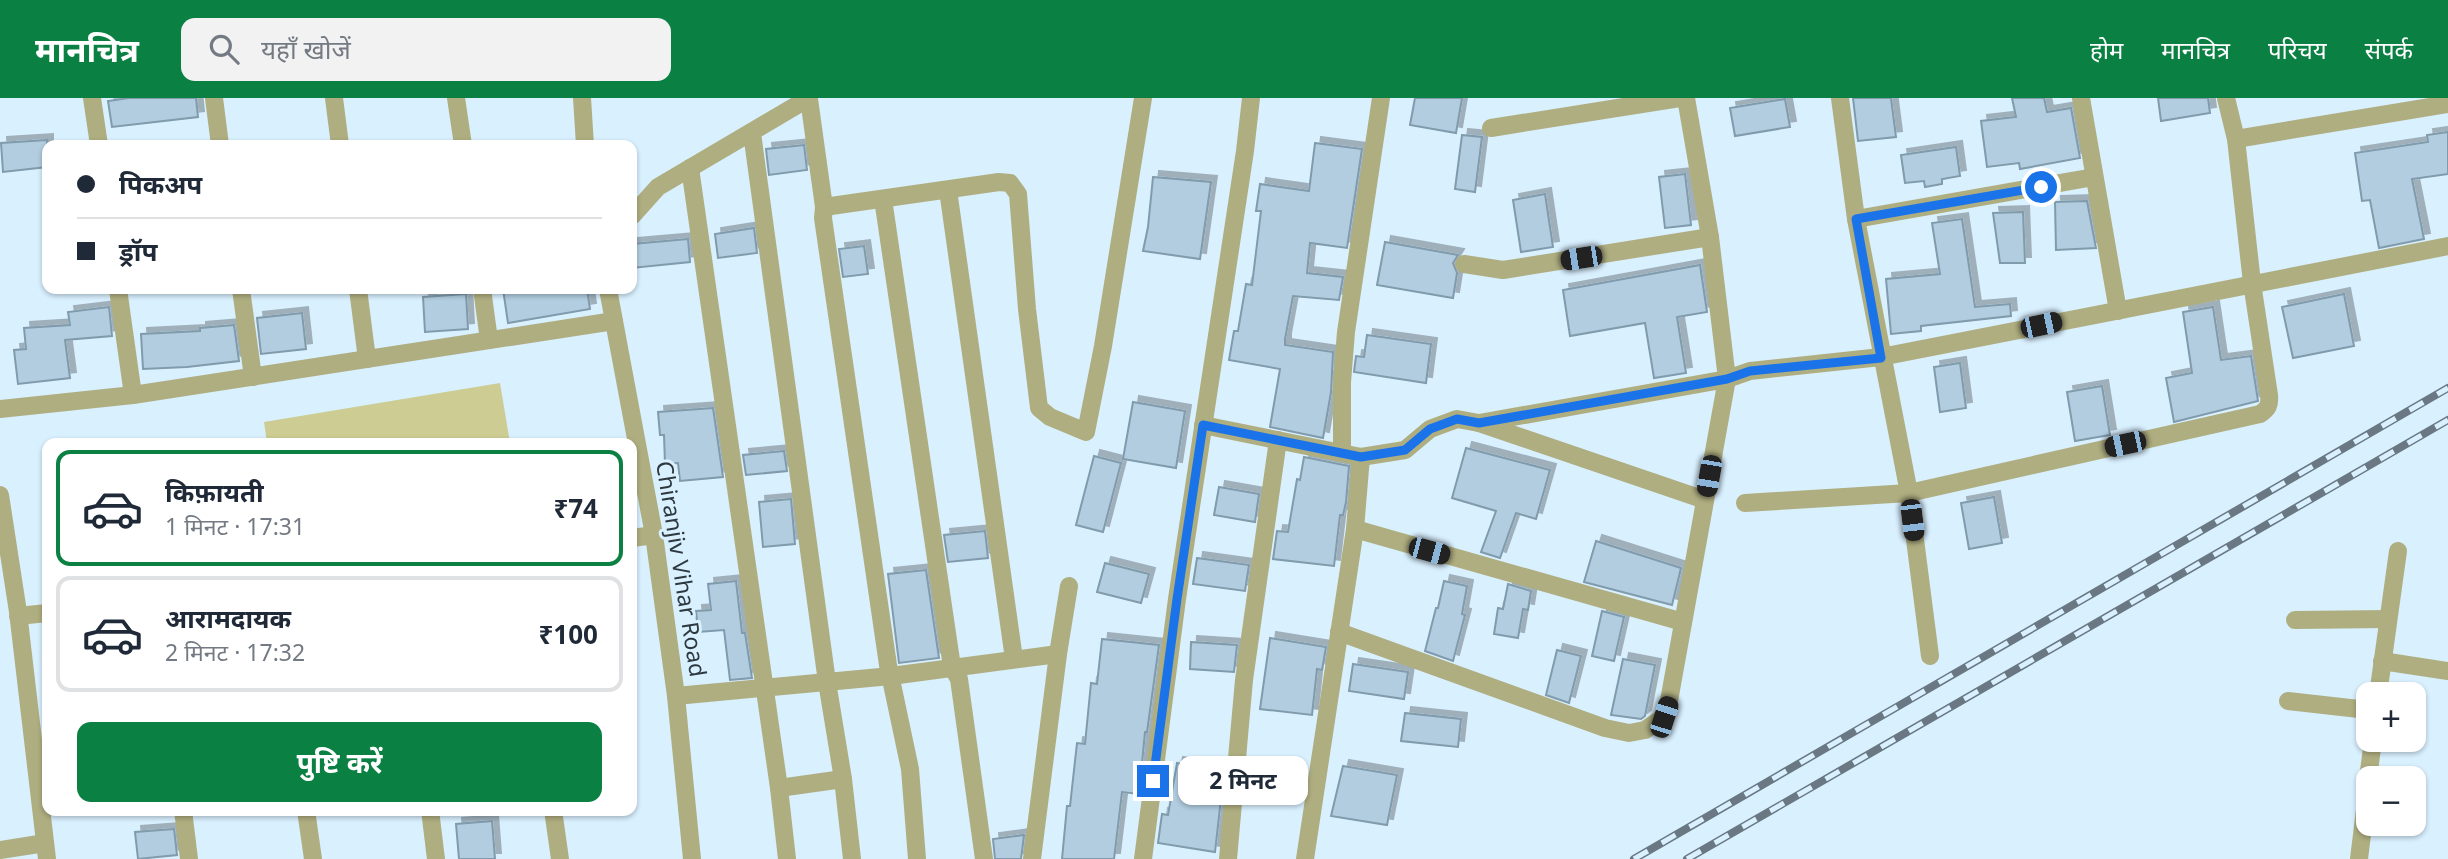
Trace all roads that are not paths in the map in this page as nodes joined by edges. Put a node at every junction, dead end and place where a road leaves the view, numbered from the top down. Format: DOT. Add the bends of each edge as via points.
graph roads {
  1 [pos="92,98"];
  2 [pos="214,98"];
  3 [pos="334,98"];
  4 [pos="456,98"];
  5 [pos="582,98"];
  6 [pos="1143,98"];
  7 [pos="1251,98"];
  8 [pos="1381,98"];
  9 [pos="1680,98"];
  10 [pos="1686,98"];
  11 [pos="1840,98"];
  12 [pos="2081,98"];
  13 [pos="2226,98"];
  14 [pos="809,99"];
  15 [pos="2448,104"];
  16 [pos="1491,128"];
  17 [pos="752,133"];
  18 [pos="2236,139"];
  19 [pos="98,140"];
  20 [pos="219,140"];
  21 [pos="339,140"];
  22 [pos="462,140"];
  23 [pos="586,140"];
  24 [pos="690,168"];
  25 [pos="2094,177"];
  26 [pos="948,190"];
  27 [pos="883,199"];
  28 [pos="824,207"];
  29 [pos="637,210"];
  30 [pos="1856,219"];
  31 [pos="1710,237"];
  32 [pos="2448,246"];
  33 [pos="1464,264"];
  34 [pos="2252,283"];
  35 [pos="119,294"];
  36 [pos="242,294"];
  37 [pos="359,294"];
  38 [pos="483,294"];
  39 [pos="609,294"];
  40 [pos="2118,310"];
  41 [pos="614,321"];
  42 [pos="489,340"];
  43 [pos="1881,358"];
  44 [pos="366,359"];
  45 [pos="254,377"];
  46 [pos="1727,379"];
  47 [pos="133,394"];
  48 [pos="0,409"];
  49 [pos="1479,423"];
  50 [pos="1203,425"];
  51 [pos="636,438"];
  52 [pos="1278,440"];
  53 [pos="637,444"];
  54 [pos="1342,453"];
  55 [pos="1361,457"];
  56 [pos="1909,493"];
  57 [pos="0,495"];
  58 [pos="1705,500"];
  59 [pos="1745,503"];
  60 [pos="1355,530"];
  61 [pos="654,535"];
  62 [pos="637,537"];
  63 [pos="2398,551"];
  64 [pos="1069,586"];
  65 [pos="42,614"];
  66 [pos="18,616"];
  67 [pos="2388,619"];
  68 [pos="2294,620"];
  69 [pos="1683,622"];
  70 [pos="1339,632"];
  71 [pos="1058,654"];
  72 [pos="1930,656"];
  73 [pos="1014,659"];
  74 [pos="2382,661"];
  75 [pos="952,667"];
  76 [pos="2448,671"];
  77 [pos="891,676"];
  78 [pos="827,682"];
  79 [pos="2380,682"];
  80 [pos="764,689"];
  81 [pos="676,696"];
  82 [pos="2288,701"];
  83 [pos="2356,709"];
  84 [pos="843,779"];
  85 [pos="779,788"];
  86 [pos="184,816"];
  87 [pos="307,816"];
  88 [pos="431,816"];
  89 [pos="554,816"];
  90 [pos="2361,836"];
  91 [pos="0,850"];
  92 [pos="46,851"];
  93 [pos="189,859"];
  94 [pos="313,859"];
  95 [pos="436,859"];
  96 [pos="560,859"];
  97 [pos="692,859"];
  98 [pos="787,859"];
  99 [pos="852,859"];
  100 [pos="917,859"];
  101 [pos="984,859"];
  102 [pos="1032,859"];
  103 [pos="1143,859"];
  104 [pos="1228,859"];
  105 [pos="1305,859"];
  106 [pos="2358,859"];
  1 -- 19 [label="street"];
  2 -- 20 [label="street"];
  3 -- 21 [label="street"];
  4 -- 22 [label="street"];
  5 -- 23 [label="street"];
  6 -- 26 [label="street" via="1086,432 1039,408 1018,194 1010,183 999,182"];
  7 -- 50 [label="street"];
  8 -- 54 [label="street" via="1346,332"];
  9 -- 16 [label="street"];
  10 -- 31 [label="street"];
  11 -- 30 [label="street"];
  12 -- 25 [label="street"];
  13 -- 18 [label="street"];
  14 -- 17 [label="street"];
  14 -- 28 [label="street"];
  15 -- 18 [label="street"];
  17 -- 24 [label="street"];
  17 -- 78 [label="street"];
  18 -- 34 [label="street"];
  24 -- 29 [label="street" via="658,187"];
  24 -- 80 [label="street"];
  25 -- 30 [label="street"];
  25 -- 40 [label="street"];
  26 -- 27 [label="street"];
  26 -- 73 [label="street"];
  27 -- 28 [label="street"];
  27 -- 75 [label="street"];
  28 -- 77 [label="street"];
  30 -- 43 [label="street"];
  31 -- 33 [label="street" via="1503,270"];
  31 -- 46 [label="street"];
  32 -- 34 [label="street"];
  34 -- 40 [label="street"];
  34 -- 56 [label="street" via="2270,404 2267,410"];
  35 -- 47 [label="street"];
  36 -- 45 [label="street"];
  37 -- 44 [label="street"];
  38 -- 42 [label="street"];
  39 -- 41 [label="street, Chiranjiv Vihar Road"];
  40 -- 43 [label="street"];
  41 -- 42 [label="street"];
  41 -- 51 [label="street, Chiranjiv Vihar Road"];
  42 -- 44 [label="street"];
  43 -- 46 [label="street" via="1750,371"];
  43 -- 56 [label="street"];
  44 -- 45 [label="street"];
  45 -- 47 [label="street"];
  46 -- 49 [label="street"];
  46 -- 58 [label="street"];
  47 -- 48 [label="street"];
  49 -- 55 [label="street" via="1457,419 1430,429 1405,450"];
  49 -- 58 [label="street"];
  50 -- 52 [label="street"];
  50 -- 103 [label="street"];
  52 -- 54 [label="street"];
  52 -- 104 [label="street" via="1244,680"];
  53 -- 61 [label="street, Chiranjiv Vihar Road"];
  54 -- 55 [label="street"];
  55 -- 60 [label="street"];
  56 -- 59 [label="street"];
  56 -- 72 [label="street"];
  57 -- 66 [label="street"];
  58 -- 69 [label="street"];
  60 -- 69 [label="street"];
  60 -- 70 [label="street"];
  61 -- 62 [label="street"];
  61 -- 81 [label="street, Chiranjiv Vihar Road"];
  63 -- 67 [label="street"];
  64 -- 71 [label="street"];
  65 -- 66 [label="street"];
  66 -- 92 [label="street"];
  67 -- 68 [label="street"];
  67 -- 74 [label="street"];
  69 -- 70 [label="street" via="1664,717 1645,730 1629,733"];
  70 -- 105 [label="street"];
  71 -- 73 [label="street"];
  71 -- 102 [label="street"];
  73 -- 75 [label="street"];
  74 -- 76 [label="street"];
  74 -- 79 [label="street"];
  75 -- 77 [label="street"];
  75 -- 101 [label="street" via="959,679"];
  77 -- 78 [label="street"];
  77 -- 100 [label="street" via="910,769"];
  78 -- 80 [label="street"];
  78 -- 84 [label="street"];
  80 -- 81 [label="street"];
  80 -- 85 [label="street"];
  81 -- 97 [label="street, Chiranjiv Vihar Road"];
  82 -- 83 [label="street"];
  84 -- 85 [label="street"];
  84 -- 99 [label="street"];
  85 -- 98 [label="street"];
  86 -- 93 [label="street"];
  87 -- 94 [label="street"];
  88 -- 95 [label="street"];
  89 -- 96 [label="street"];
  90 -- 106 [label="street"];
  91 -- 92 [label="street"];
}
